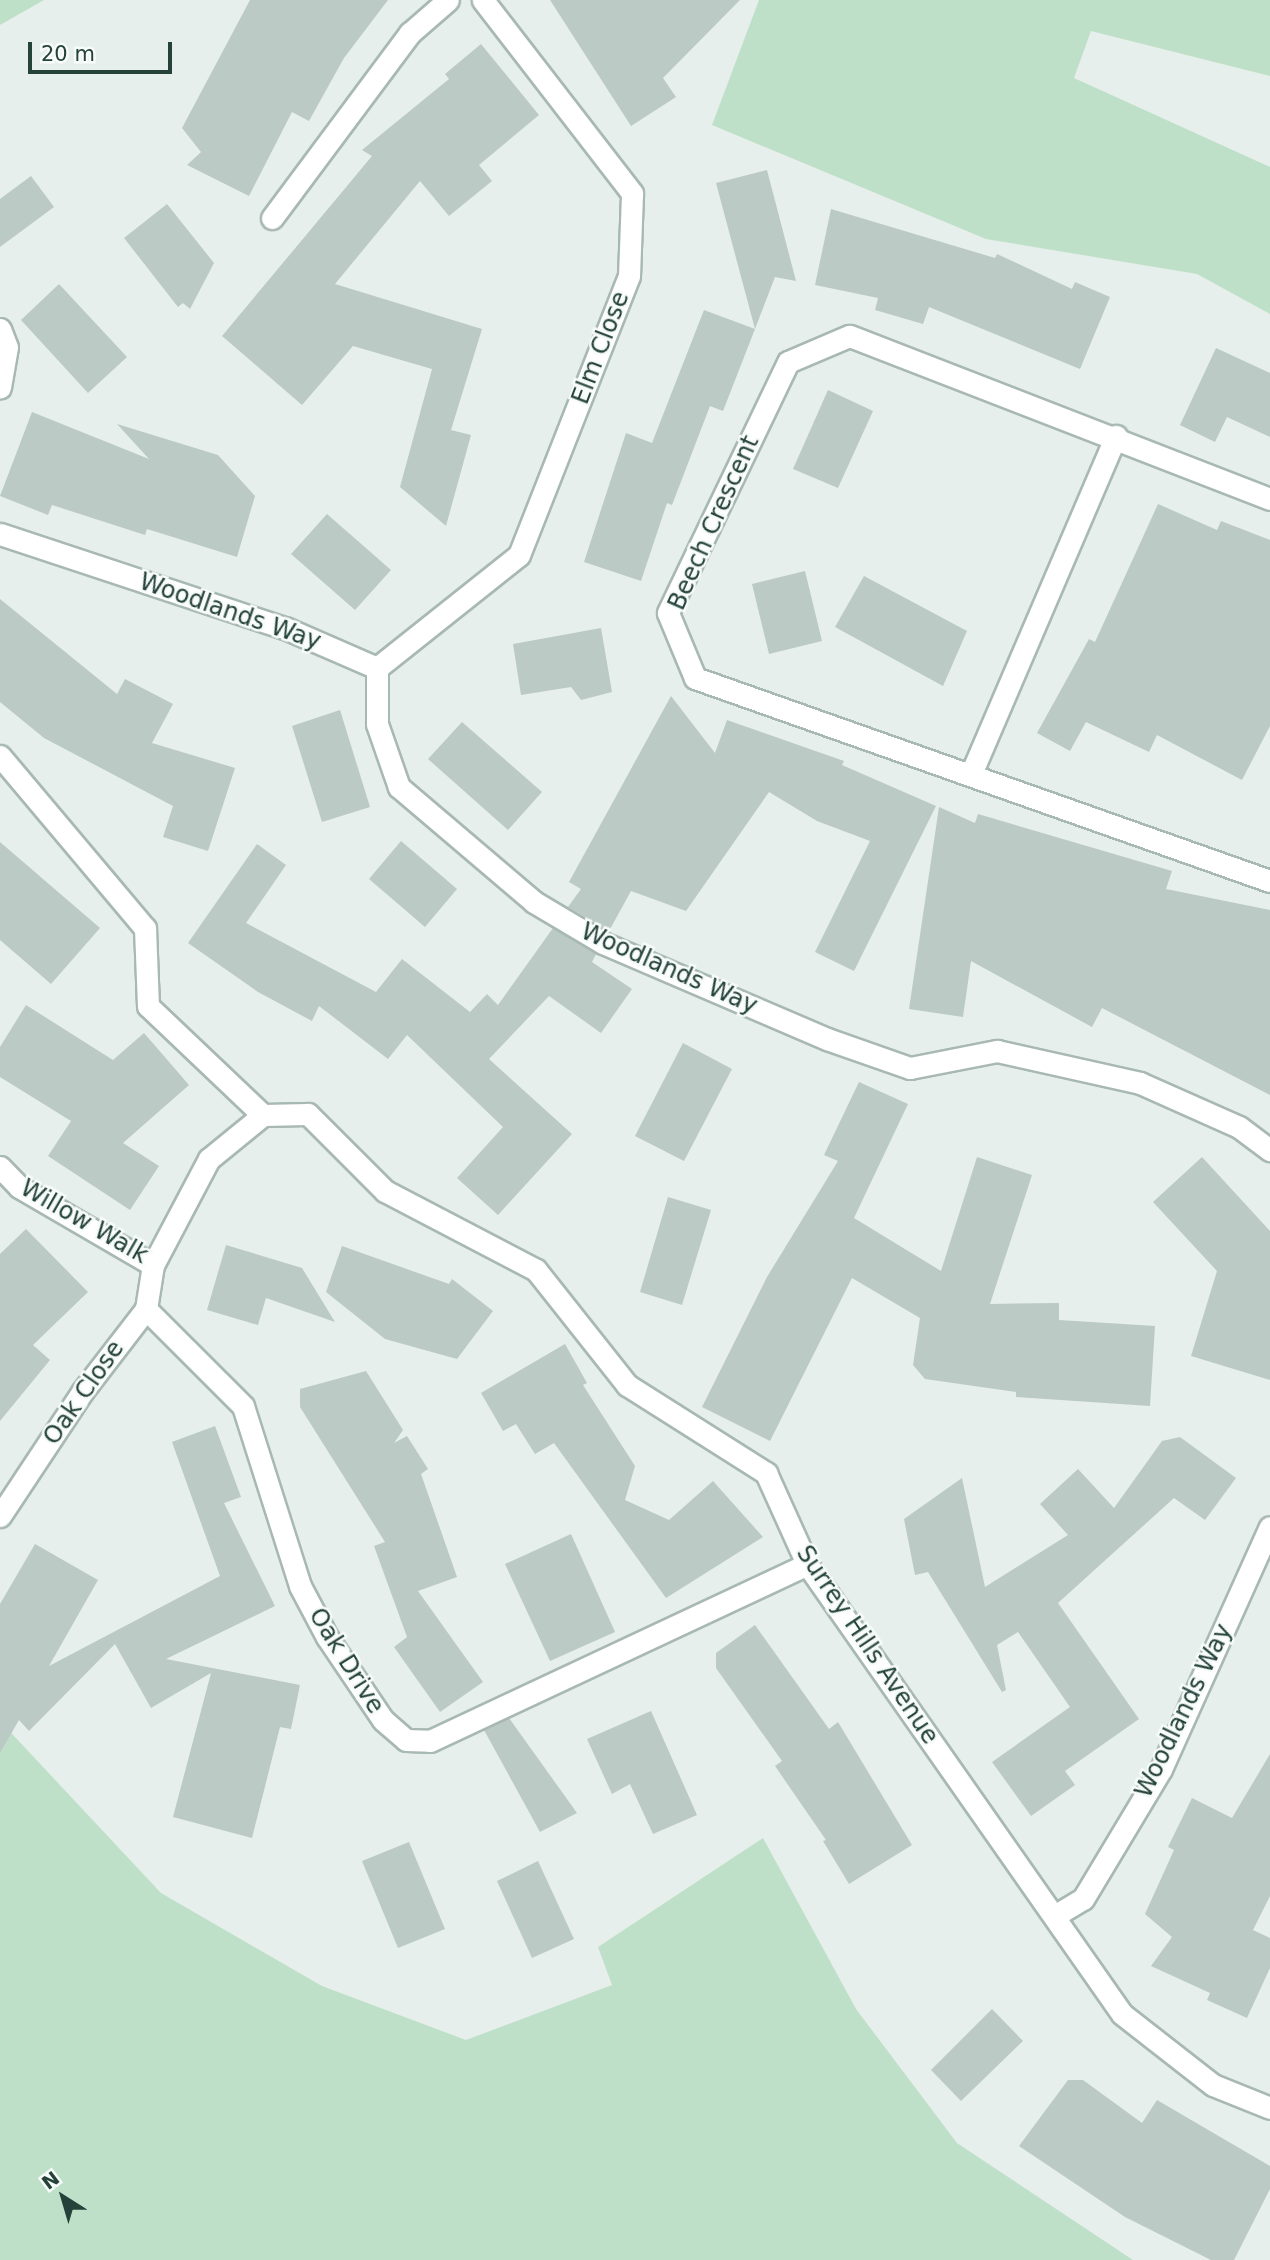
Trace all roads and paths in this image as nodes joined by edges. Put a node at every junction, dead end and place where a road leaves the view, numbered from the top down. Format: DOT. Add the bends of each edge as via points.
graph roads {
  1 [pos="449,0"];
  2 [pos="483,0"];
  3 [pos="272,218"];
  4 [pos="0,329"];
  5 [pos="0,387"];
  6 [pos="1116,436"];
  7 [pos="1270,499"];
  8 [pos="0,534"];
  9 [pos="377,668"];
  10 [pos="0,756"];
  11 [pos="971,774"];
  12 [pos="1270,881"];
  13 [pos="263,1115"];
  14 [pos="1270,1150"];
  15 [pos="0,1167"];
  16 [pos="153,1265"];
  17 [pos="146,1309"];
  18 [pos="0,1516"];
  19 [pos="1270,1527"];
  20 [pos="807,1564"];
  21 [pos="1056,1915"];
  22 [pos="1270,2108"];
  1 -- 3 [label="lane" via="410,33"];
  2 -- 9 [label="lane, Elm Close" via="632,193 629,276 519,555"];
  4 -- 5 [label="lane" via="7,347"];
  6 -- 7 [label="lane, Beech Crescent"];
  6 -- 11 [label="lane"];
  6 -- 11 [label="lane, Beech Crescent" via="849,336 788,362 668,613 695,678"];
  8 -- 9 [label="lane, Woodlands Way" via="285,628"];
  9 -- 14 [label="lane, Woodlands Way" via="377,724 399,787 534,902 603,943 827,1039 910,1068 997,1051 1140,1083 1239,1127"];
  10 -- 13 [label="lane" via="145,928 148,1006"];
  11 -- 12 [label="lane, Beech Crescent"];
  13 -- 16 [label="lane, Willow Walk" via="209,1159"];
  13 -- 20 [label="lane, Surrey Hills Avenue" via="309,1114 385,1191 536,1270 627,1385 766,1473"];
  15 -- 16 [label="lane, Willow Walk" via="19,1187"];
  16 -- 17 [label="lane, Oak Close"];
  17 -- 18 [label="lane, Oak Close" via="82,1392"];
  17 -- 20 [label="lane, Oak Drive" via="243,1406 300,1586 327,1637 383,1720 406,1740 430,1741"];
  19 -- 21 [label="lane, Woodlands Way" via="1161,1769 1083,1899"];
  20 -- 21 [label="lane, Surrey Hills Avenue"];
  21 -- 22 [label="lane, Surrey Hills Avenue" via="1122,2014 1213,2085"];
}
